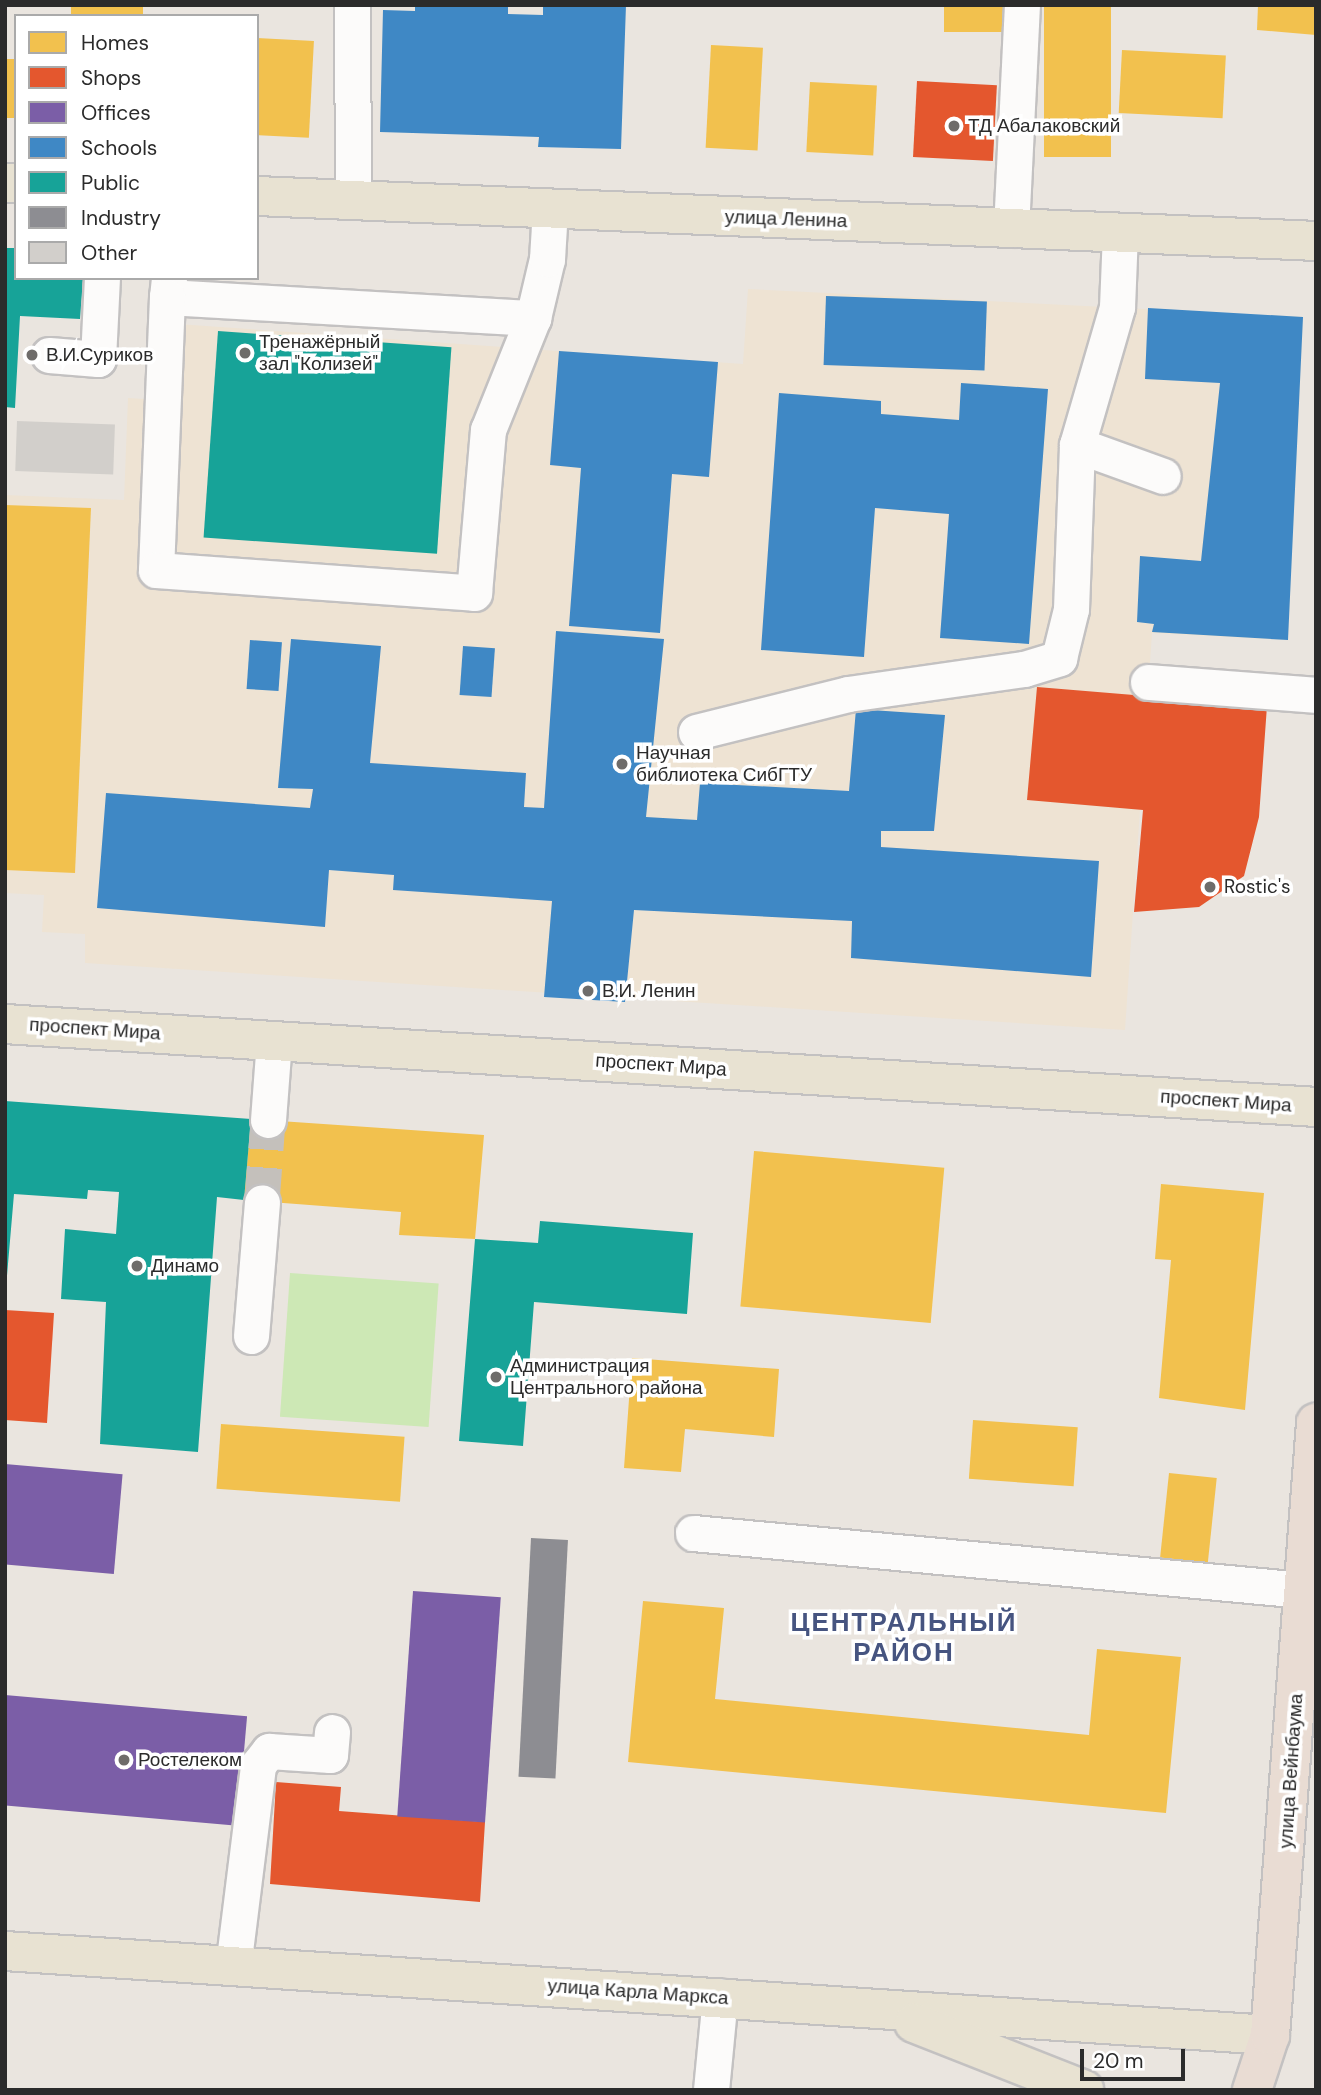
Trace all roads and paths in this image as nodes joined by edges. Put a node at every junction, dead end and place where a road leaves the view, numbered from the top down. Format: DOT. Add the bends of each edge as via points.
graph roads {
  1 [pos="352,5"];
  2 [pos="1022,5"];
  3 [pos="259,197"];
  4 [pos="353,201"];
  5 [pos="550,209"];
  6 [pos="1011,229"];
  7 [pos="1120,233"];
  8 [pos="1316,241"];
  9 [pos="102,280"];
  10 [pos="168,288"];
  11 [pos="533,318"];
  12 [pos="49,355"];
  13 [pos="1077,445"];
  14 [pos="1164,476"];
  15 [pos="1148,682"];
  16 [pos="1316,695"];
  17 [pos="696,732"];
  18 [pos="5,1024"];
  19 [pos="274,1041"];
  20 [pos="1316,1107"];
  21 [pos="268,1120"];
  22 [pos="262,1202"];
  23 [pos="251,1336"];
  24 [pos="1316,1423"];
  25 [pos="693,1533"];
  26 [pos="1312,1538"];
  27 [pos="1303,1590"];
  28 [pos="1307,1671"];
  29 [pos="332,1732"];
  30 [pos="5,1951"];
  31 [pos="233,1967"];
  32 [pos="720,1996"];
  33 [pos="876,2008"];
  34 [pos="1270,2035"];
  35 [pos="711,2090"];
  36 [pos="1084,2090"];
  37 [pos="1252,2090"];
  38 [pos="1280,2090"];
  1 -- 4 [label="street"];
  2 -- 6 [label="street"];
  3 -- 4 [label="main road, улица Ленина"];
  4 -- 5 [label="main road, улица Ленина"];
  5 -- 6 [label="main road, улица Ленина"];
  5 -- 11 [label="street" via="547,259"];
  6 -- 7 [label="main road, улица Ленина"];
  7 -- 8 [label="main road, улица Ленина"];
  7 -- 13 [label="street" via="1117,307"];
  9 -- 12 [label="street" via="98,359"];
  10 -- 11 [label="street"];
  10 -- 11 [label="street" via="156,570 474,593 488,430"];
  13 -- 14 [label="street"];
  13 -- 17 [label="street" via="1071,609 1059,658 1024,669 848,694"];
  15 -- 16 [label="street"];
  18 -- 19 [label="main road, проспект Мира"];
  19 -- 20 [label="main road, проспект Мира"];
  19 -- 21 [label="street"];
  22 -- 23 [label="street"];
  24 -- 26 [label="highway, улица Вейнбаума"];
  25 -- 27 [label="street"];
  26 -- 27 [label="highway, улица Вейнбаума"];
  27 -- 28 [label="highway, улица Вейнбаума"];
  28 -- 34 [label="highway, улица Вейнбаума"];
  29 -- 31 [label="street" via="330,1755 269,1751 258,1765"];
  30 -- 31 [label="main road, улица Карла Маркса"];
  31 -- 32 [label="main road, улица Карла Маркса"];
  32 -- 33 [label="main road, улица Карла Маркса"];
  32 -- 35 [label="street"];
  33 -- 34 [label="main road, улица Карла Маркса"];
  33 -- 36 [label="main road"];
  34 -- 37 [label="highway, улица Вейнбаума"];
  34 -- 38 [label="highway, улица Вейнбаума"];
}
